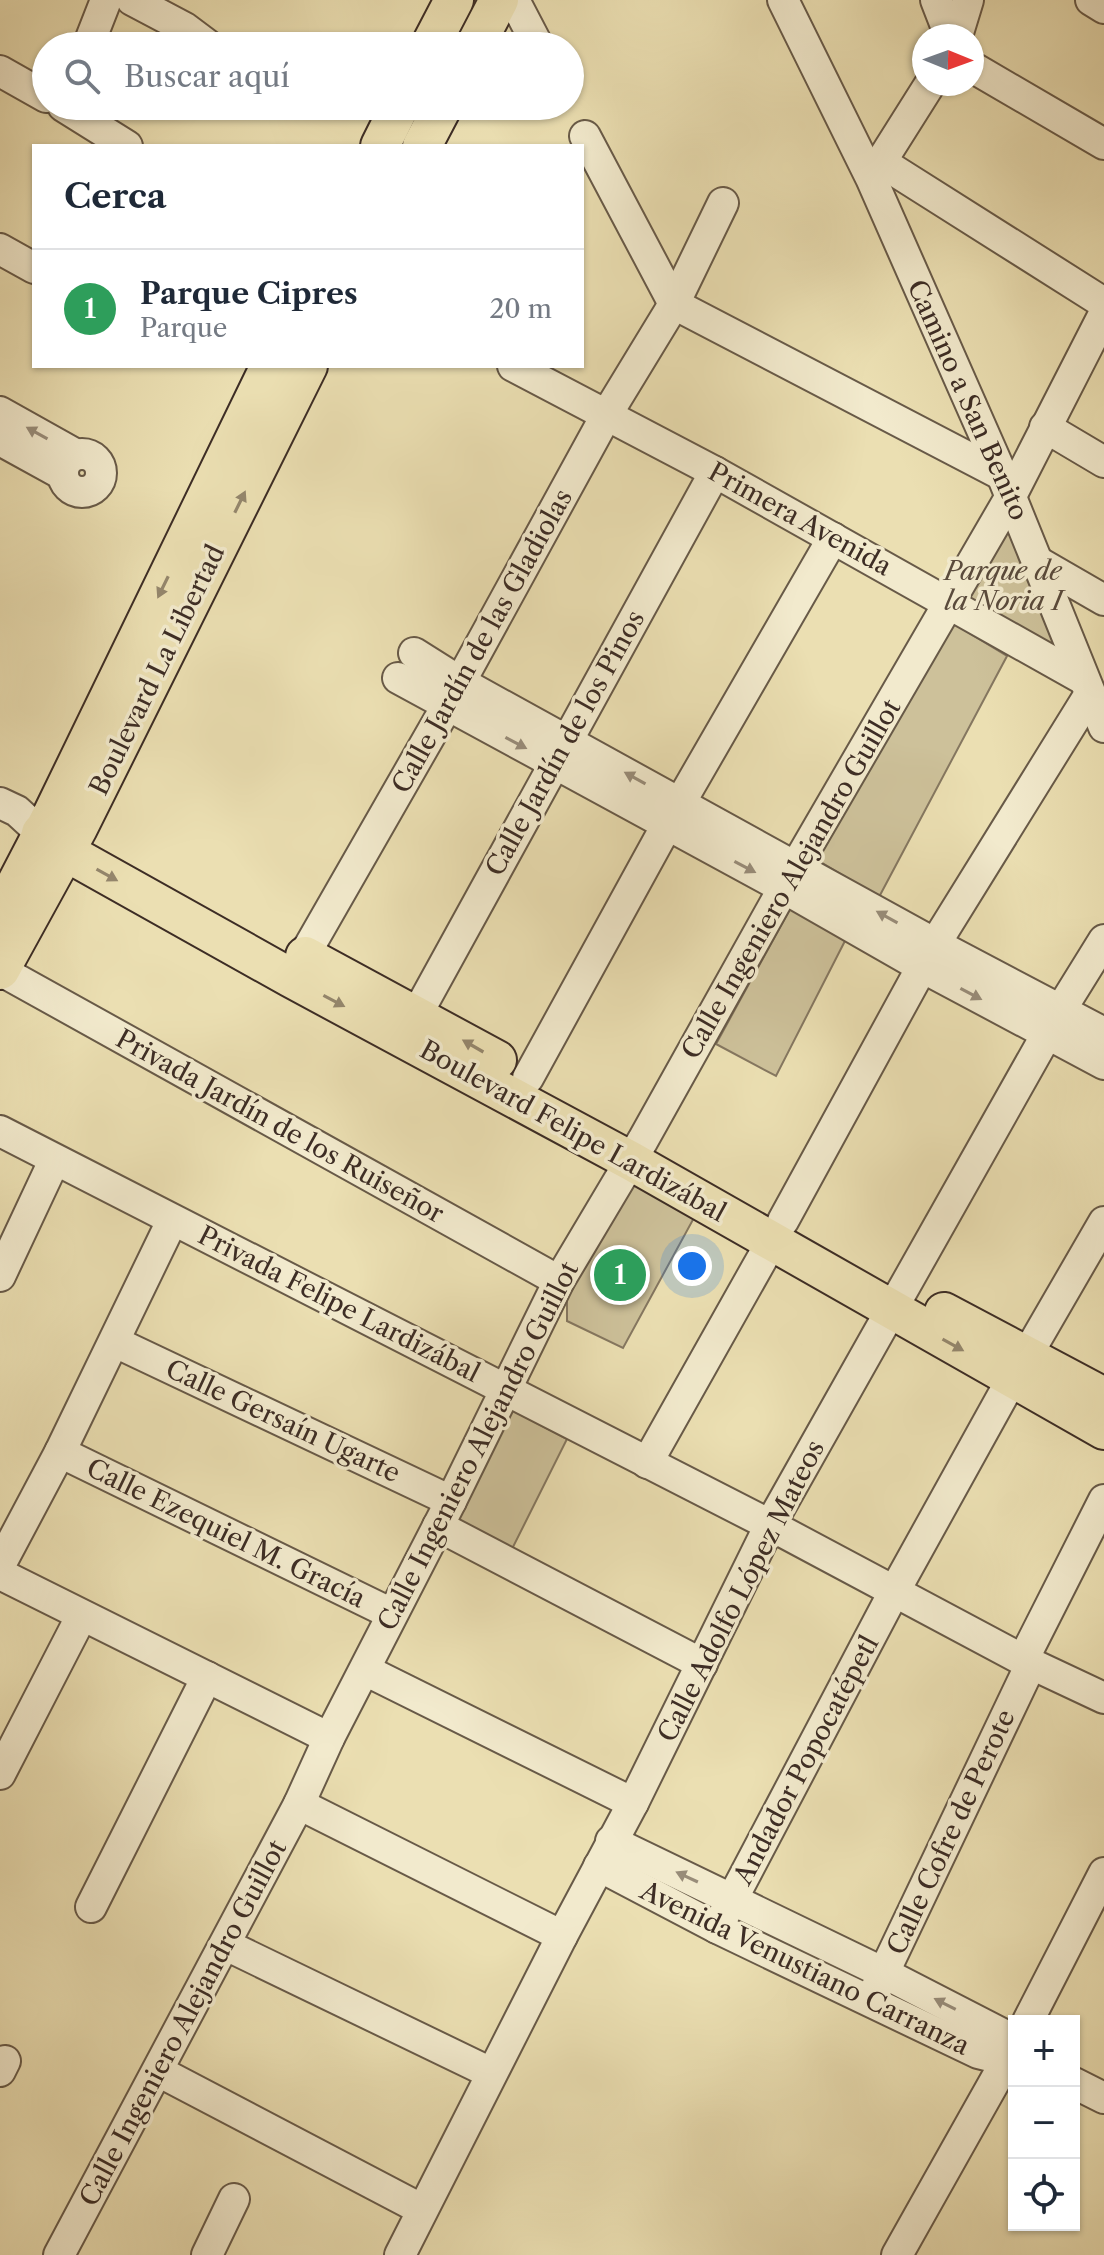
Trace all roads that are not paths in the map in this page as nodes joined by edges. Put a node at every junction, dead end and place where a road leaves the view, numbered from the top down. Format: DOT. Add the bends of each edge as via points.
graph roads {
  1 [pos="106,0"];
  2 [pos="132,0"];
  3 [pos="454,0"];
  4 [pos="499,0"];
  5 [pos="514,0"];
  6 [pos="783,0"];
  7 [pos="936,0"];
  8 [pos="968,0"];
  9 [pos="1091,0"];
  10 [pos="1104,8"];
  11 [pos="945,24"];
  12 [pos="961,24"];
  13 [pos="93,32"];
  14 [pos="190,32"];
  15 [pos="437,32"];
  16 [pos="482,32"];
  17 [pos="531,32"];
  18 [pos="0,71"];
  19 [pos="984,74"];
  20 [pos="32,89"];
  21 [pos="922,96"];
  22 [pos="85,120"];
  23 [pos="393,120"];
  24 [pos="436,120"];
  25 [pos="585,136"];
  26 [pos="124,144"];
  27 [pos="381,144"];
  28 [pos="423,144"];
  29 [pos="1104,144"];
  30 [pos="876,170"];
  31 [pos="723,203"];
  32 [pos="0,249"];
  33 [pos="32,267"];
  34 [pos="1104,303"];
  35 [pos="674,304"];
  36 [pos="1104,314"];
  37 [pos="269,368"];
  38 [pos="307,368"];
  39 [pos="517,368"];
  40 [pos="0,412"];
  41 [pos="607,414"];
  42 [pos="1045,427"];
  43 [pos="0,440"];
  44 [pos="1104,462"];
  45 [pos="715,472"];
  46 [pos="1006,485"];
  47 [pos="833,538"];
  48 [pos="1038,562"];
  49 [pos="1104,600"];
  50 [pos="949,602"];
  51 [pos="406,665"];
  52 [pos="1086,687"];
  53 [pos="454,694"];
  54 [pos="1104,727"];
  55 [pos="560,752"];
  56 [pos="674,814"];
  57 [pos="42,824"];
  58 [pos="790,877"];
  59 [pos="0,915"];
  60 [pos="1104,940"];
  61 [pos="928,956"];
  62 [pos="298,967"];
  63 [pos="0,970"];
  64 [pos="417,1014"];
  65 [pos="1054,1023"];
  66 [pos="1104,1033"];
  67 [pos="1104,1064"];
  68 [pos="528,1078"];
  69 [pos="0,1131"];
  70 [pos="637,1151"];
  71 [pos="54,1161"];
  72 [pos="172,1221"];
  73 [pos="1104,1222"];
  74 [pos="777,1231"];
  75 [pos="0,1276"];
  76 [pos="559,1281"];
  77 [pos="897,1300"];
  78 [pos="115,1342"];
  79 [pos="1019,1367"];
  80 [pos="505,1388"];
  81 [pos="1104,1397"];
  82 [pos="1104,1430"];
  83 [pos="60,1452"];
  84 [pos="647,1463"];
  85 [pos="1104,1500"];
  86 [pos="445,1513"];
  87 [pos="770,1525"];
  88 [pos="0,1565"];
  89 [pos="0,1574"];
  90 [pos="894,1592"];
  91 [pos="392,1614"];
  92 [pos="81,1617"];
  93 [pos="1027,1662"];
  94 [pos="702,1664"];
  95 [pos="365,1670"];
  96 [pos="207,1677"];
  97 [pos="1104,1698"];
  98 [pos="329,1738"];
  99 [pos="0,1774"];
  100 [pos="633,1803"];
  101 [pos="299,1804"];
  102 [pos="605,1853"];
  103 [pos="1104,1873"];
  104 [pos="733,1899"];
  105 [pos="91,1907"];
  106 [pos="717,1928"];
  107 [pos="562,1936"];
  108 [pos="226,1945"];
  109 [pos="884,1973"];
  110 [pos="870,2001"];
  111 [pos="1031,2015"];
  112 [pos="1008,2050"];
  113 [pos="1008,2053"];
  114 [pos="1008,2060"];
  115 [pos="158,2071"];
  116 [pos="491,2073"];
  117 [pos="1080,2086"];
  118 [pos="1104,2098"];
  119 [pos="234,2199"];
  120 [pos="421,2209"];
  121 [pos="59,2255"];
  122 [pos="207,2255"];
  123 [pos="400,2255"];
  124 [pos="897,2255"];
  1 -- 13 [label="street"];
  2 -- 14 [label="street"];
  3 -- 15 [label="main road"];
  4 -- 16 [label="main road"];
  5 -- 17 [label="street"];
  6 -- 30 [label="street, Camino a San Benito"];
  7 -- 11 [label="street"];
  8 -- 12 [label="street"];
  9 -- 10 [label="street"];
  18 -- 20 [label="street"];
  19 -- 29 [label="street"];
  21 -- 30 [label="street"];
  22 -- 26 [label="street"];
  23 -- 27 [label="main road"];
  24 -- 28 [label="main road"];
  25 -- 35 [label="street"];
  30 -- 34 [label="street"];
  30 -- 46 [label="street, Camino a San Benito"];
  31 -- 35 [label="street, Calle Jardín de las Gladiolas"];
  32 -- 33 [label="street"];
  35 -- 41 [label="street, Calle Jardín de las Gladiolas"];
  35 -- 46 [label="street"];
  36 -- 42 [label="street, Calle Ingeniero Alejandro Guillot"];
  37 -- 57 [label="main road, Boulevard La Libertad, one-way"];
  57 -- 38 [label="main road, Boulevard La Libertad, one-way"];
  39 -- 41 [label="street, Primera Avenida"];
  43 -- 40 [label="street, one-way" via="68,464"];
  41 -- 45 [label="street, Primera Avenida"];
  41 -- 53 [label="street, Calle Jardín de las Gladiolas"];
  42 -- 44 [label="street"];
  42 -- 46 [label="street, Calle Ingeniero Alejandro Guillot"];
  45 -- 47 [label="street, Primera Avenida"];
  45 -- 55 [label="street, Calle Jardín de los Pinos"];
  46 -- 48 [label="street, Camino a San Benito"];
  46 -- 50 [label="street, Calle Ingeniero Alejandro Guillot"];
  47 -- 50 [label="street, Primera Avenida"];
  47 -- 56 [label="street"];
  48 -- 49 [label="street"];
  48 -- 52 [label="street, Camino a San Benito"];
  50 -- 52 [label="street, Primera Avenida"];
  50 -- 58 [label="street, Calle Ingeniero Alejandro Guillot"];
  51 -- 53 [label="street"];
  52 -- 54 [label="street, Camino a San Benito"];
  52 -- 61 [label="street"];
  53 -- 55 [label="street"];
  53 -- 62 [label="street, Calle Jardín de las Gladiolas"];
  55 -- 56 [label="street"];
  55 -- 64 [label="street, Calle Jardín de los Pinos"];
  56 -- 58 [label="street"];
  56 -- 68 [label="street"];
  57 -- 59 [label="main road, Boulevard La Libertad"];
  57 -- 62 [label="main road, Boulevard Felipe Lardizábal"];
  57 -- 63 [label="main road, Boulevard La Libertad"];
  58 -- 61 [label="street"];
  58 -- 70 [label="street, Calle Ingeniero Alejandro Guillot"];
  60 -- 65 [label="street, Calle Adolfo López Mateos"];
  61 -- 65 [label="street"];
  61 -- 74 [label="street"];
  62 -- 64 [label="main road, Boulevard Felipe Lardizábal"];
  62 -- 70 [label="main road, Boulevard Felipe Lardizábal, one-way"];
  63 -- 76 [label="street, Privada Jardín de los Ruiseñor"];
  68 -- 64 [label="main road, Boulevard Felipe Lardizábal, one-way"];
  65 -- 66 [label="street"];
  65 -- 67 [label="street"];
  65 -- 77 [label="street, Calle Adolfo López Mateos"];
  68 -- 70 [label="main road, Boulevard Felipe Lardizábal"];
  69 -- 71 [label="street, Privada Felipe Lardizábal"];
  70 -- 74 [label="main road, Boulevard Felipe Lardizábal"];
  70 -- 76 [label="street, Calle Ingeniero Alejandro Guillot"];
  71 -- 72 [label="street, Privada Felipe Lardizábal"];
  71 -- 75 [label="street"];
  72 -- 78 [label="street"];
  72 -- 80 [label="street, Privada Felipe Lardizábal"];
  73 -- 79 [label="street, Andador Popocatépetl"];
  74 -- 77 [label="main road, Boulevard Felipe Lardizábal"];
  74 -- 84 [label="street"];
  76 -- 80 [label="street, Calle Ingeniero Alejandro Guillot"];
  77 -- 79 [label="main road, Boulevard Felipe Lardizábal"];
  77 -- 87 [label="street, Calle Adolfo López Mateos"];
  78 -- 83 [label="street"];
  78 -- 86 [label="street, Calle Gersaín Ugarte"];
  79 -- 81 [label="main road, Boulevard Felipe Lardizábal"];
  79 -- 82 [label="main road, Boulevard Felipe Lardizábal"];
  79 -- 90 [label="street, Andador Popocatépetl"];
  80 -- 84 [label="street, Privada Felipe Lardizábal"];
  80 -- 86 [label="street, Calle Ingeniero Alejandro Guillot"];
  83 -- 88 [label="street"];
  83 -- 91 [label="street, Calle Ezequiel M. Gracía"];
  84 -- 87 [label="street, Privada Felipe Lardizábal"];
  85 -- 93 [label="street, Calle Cofre de Perote"];
  86 -- 91 [label="street, Calle Ingeniero Alejandro Guillot"];
  86 -- 94 [label="street, Calle Gersaín Ugarte"];
  87 -- 90 [label="street, Privada Felipe Lardizábal"];
  87 -- 94 [label="street, Calle Adolfo López Mateos"];
  89 -- 92 [label="street"];
  90 -- 93 [label="street, Privada Felipe Lardizábal"];
  90 -- 104 [label="street, Andador Popocatépetl"];
  91 -- 95 [label="street, Calle Ingeniero Alejandro Guillot"];
  92 -- 96 [label="street"];
  92 -- 99 [label="street"];
  93 -- 97 [label="street, Privada Felipe Lardizábal"];
  93 -- 109 [label="street, Calle Cofre de Perote"];
  94 -- 100 [label="street, Calle Adolfo López Mateos"];
  95 -- 98 [label="street, Calle Ingeniero Alejandro Guillot"];
  95 -- 100 [label="street"];
  96 -- 98 [label="street"];
  96 -- 105 [label="street"];
  98 -- 101 [label="street, Calle Ingeniero Alejandro Guillot"];
  100 -- 102 [label="street, Calle Adolfo López Mateos"];
  101 -- 107 [label="street"];
  101 -- 108 [label="street, Calle Ingeniero Alejandro Guillot"];
  104 -- 102 [label="street, Avenida Venustiano Carranza, one-way"];
  102 -- 106 [label="street, Avenida Venustiano Carranza"];
  102 -- 107 [label="street, Calle Adolfo López Mateos"];
  103 -- 111 [label="street"];
  104 -- 106 [label="street, Andador Popocatépetl"];
  104 -- 109 [label="street, Avenida Venustiano Carranza"];
  106 -- 110 [label="street, Avenida Venustiano Carranza"];
  107 -- 116 [label="street, Calle Adolfo López Mateos"];
  108 -- 115 [label="street, Calle Ingeniero Alejandro Guillot"];
  108 -- 116 [label="street"];
  109 -- 110 [label="street, Calle Cofre de Perote"];
  112 -- 109 [label="street, Avenida Venustiano Carranza, one-way"];
  110 -- 113 [label="street, Avenida Venustiano Carranza" via="978,2053"];
  114 -- 124 [label="street"];
  115 -- 120 [label="street"];
  115 -- 121 [label="street, Calle Ingeniero Alejandro Guillot"];
  116 -- 120 [label="street, Calle Adolfo López Mateos"];
  117 -- 118 [label="street"];
  119 -- 122 [label="street"];
  120 -- 123 [label="street, Calle Adolfo López Mateos"];
}
